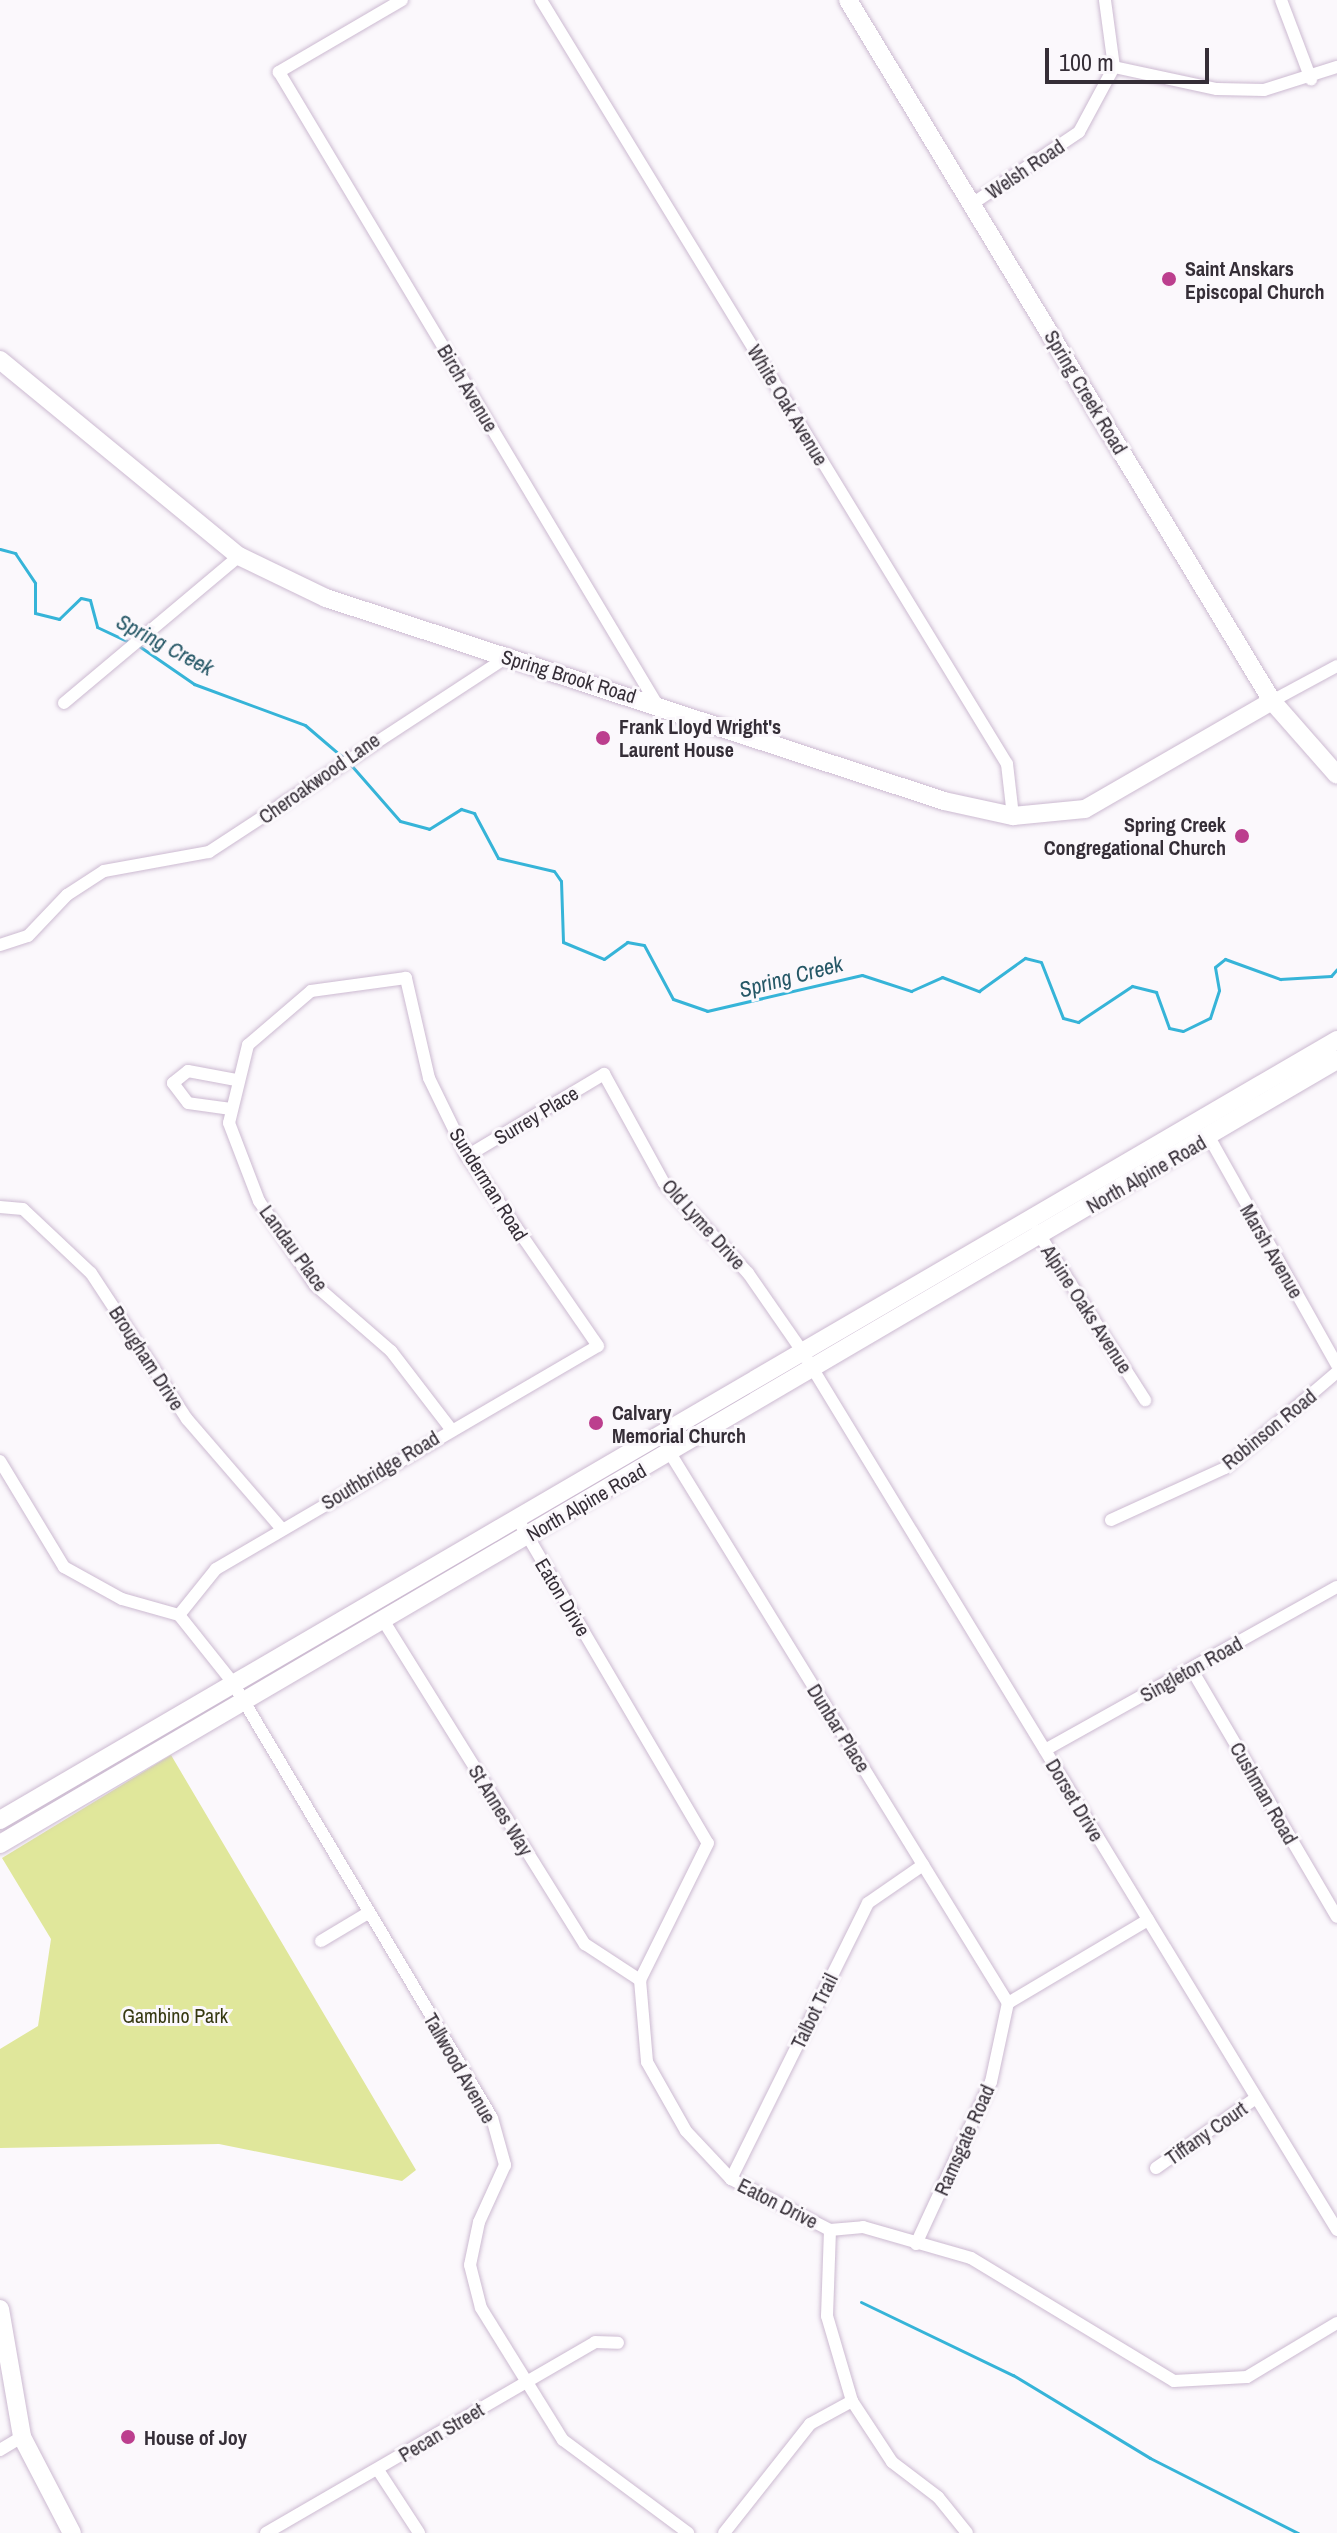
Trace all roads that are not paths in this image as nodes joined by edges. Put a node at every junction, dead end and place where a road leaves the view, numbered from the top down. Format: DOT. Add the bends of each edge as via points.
graph roads {
  1 [pos="402,0"];
  2 [pos="541,0"];
  3 [pos="848,0"];
  4 [pos="1105,0"];
  5 [pos="1281,0"];
  6 [pos="1114,67"];
  7 [pos="1337,67"];
  8 [pos="1311,79"];
  9 [pos="972,204"];
  10 [pos="0,360"];
  11 [pos="239,556"];
  12 [pos="507,657"];
  13 [pos="1337,666"];
  14 [pos="1272,701"];
  15 [pos="64,703"];
  16 [pos="656,703"];
  17 [pos="1337,775"];
  18 [pos="1013,816"];
  19 [pos="0,945"];
  20 [pos="1337,1040"];
  21 [pos="1337,1060"];
  22 [pos="604,1074"];
  23 [pos="236,1080"];
  24 [pos="231,1109"];
  25 [pos="229,1123"];
  26 [pos="1209,1137"];
  27 [pos="467,1156"];
  28 [pos="0,1207"];
  29 [pos="1029,1219"];
  30 [pos="1041,1236"];
  31 [pos="598,1346"];
  32 [pos="802,1351"];
  33 [pos="1337,1365"];
  34 [pos="812,1370"];
  35 [pos="1337,1372"];
  36 [pos="1145,1400"];
  37 [pos="450,1428"];
  38 [pos="670,1453"];
  39 [pos="0,1461"];
  40 [pos="517,1518"];
  41 [pos="1111,1520"];
  42 [pos="282,1529"];
  43 [pos="527,1536"];
  44 [pos="1337,1587"];
  45 [pos="179,1615"];
  46 [pos="383,1620"];
  47 [pos="1192,1670"];
  48 [pos="233,1683"];
  49 [pos="243,1702"];
  50 [pos="1045,1750"];
  51 [pos="0,1820"];
  52 [pos="0,1844"];
  53 [pos="923,1865"];
  54 [pos="368,1913"];
  55 [pos="1337,1917"];
  56 [pos="1148,1920"];
  57 [pos="321,1941"];
  58 [pos="640,1980"];
  59 [pos="1008,2003"];
  60 [pos="1256,2098"];
  61 [pos="1156,2168"];
  62 [pos="731,2179"];
  63 [pos="830,2230"];
  64 [pos="1337,2230"];
  65 [pos="916,2244"];
  66 [pos="0,2309"];
  67 [pos="1337,2323"];
  68 [pos="618,2343"];
  69 [pos="522,2383"];
  70 [pos="852,2401"];
  71 [pos="22,2437"];
  72 [pos="0,2450"];
  73 [pos="378,2470"];
  74 [pos="72,2533"];
  75 [pos="266,2533"];
  76 [pos="419,2533"];
  77 [pos="688,2533"];
  78 [pos="724,2533"];
  79 [pos="967,2533"];
  1 -- 16 [label="street, Birch Avenue" via="279,72"];
  2 -- 18 [label="street, White Oak Avenue" via="1007,764"];
  3 -- 9 [label="main road, Spring Creek Road"];
  4 -- 6 [label="street"];
  5 -- 8 [label="street"];
  6 -- 8 [label="street" via="1217,89 1264,90"];
  6 -- 9 [label="street, Welsh Road" via="1079,132"];
  7 -- 8 [label="street"];
  9 -- 14 [label="main road, Spring Creek Road"];
  10 -- 11 [label="main road, Spring Brook Road"];
  11 -- 12 [label="main road, Spring Brook Road" via="326,598"];
  11 -- 15 [label="street"];
  12 -- 16 [label="main road, Spring Brook Road"];
  12 -- 19 [label="street, Cheroakwood Lane" via="209,852 104,871 67,895 28,936"];
  13 -- 14 [label="street"];
  14 -- 17 [label="main road, Spring Creek Road"];
  14 -- 18 [label="main road, Spring Brook Road" via="1085,809"];
  16 -- 18 [label="main road, Spring Brook Road" via="944,801"];
  20 -- 29 [label="main road, North Alpine Road"];
  21 -- 26 [label="main road, North Alpine Road"];
  22 -- 27 [label="street, Surrey Place"];
  22 -- 32 [label="street, Old Lyme Drive" via="664,1183 748,1273"];
  23 -- 24 [label="street, Sunderman Road"];
  23 -- 24 [label="street" via="188,1071 173,1083 188,1103"];
  23 -- 27 [label="street, Sunderman Road" via="248,1045 311,991 406,978 429,1078"];
  24 -- 25 [label="street, Sunderman Road"];
  25 -- 37 [label="street, Landau Place" via="259,1201 315,1285 391,1351"];
  26 -- 30 [label="main road, North Alpine Road"];
  26 -- 33 [label="street, Marsh Avenue"];
  27 -- 31 [label="street, Sunderman Road"];
  28 -- 42 [label="street, Brougham Drive" via="23,1209 91,1273 187,1419"];
  29 -- 30 [label="street, Alpine Oaks Avenue"];
  29 -- 32 [label="main road, North Alpine Road"];
  30 -- 34 [label="main road, North Alpine Road"];
  30 -- 36 [label="street, Alpine Oaks Avenue"];
  31 -- 37 [label="street, Southbridge Road"];
  32 -- 34 [label="street, Old Lyme Drive"];
  32 -- 40 [label="main road, North Alpine Road"];
  34 -- 38 [label="main road, North Alpine Road"];
  34 -- 50 [label="street, Dorset Drive"];
  35 -- 41 [label="street, Robinson Road" via="1225,1468"];
  37 -- 42 [label="street, Southbridge Road"];
  38 -- 43 [label="main road, North Alpine Road"];
  38 -- 53 [label="street, Dunbar Place"];
  39 -- 45 [label="street" via="64,1567 122,1599"];
  40 -- 43 [label="street, Eaton Drive"];
  40 -- 48 [label="main road, North Alpine Road"];
  42 -- 45 [label="street, Southbridge Road" via="216,1569"];
  43 -- 46 [label="main road, North Alpine Road"];
  43 -- 58 [label="street, Eaton Drive" via="708,1843"];
  44 -- 47 [label="street, Singleton Road"];
  45 -- 48 [label="street, Tallwood Avenue"];
  46 -- 49 [label="main road, North Alpine Road"];
  46 -- 58 [label="street, St Annes Way" via="585,1944"];
  47 -- 50 [label="street, Singleton Road"];
  47 -- 55 [label="street, Cushman Road"];
  48 -- 49 [label="street, Tallwood Avenue"];
  48 -- 51 [label="main road, North Alpine Road"];
  49 -- 52 [label="main road, North Alpine Road"];
  49 -- 54 [label="street, Tallwood Avenue"];
  50 -- 56 [label="street, Dorset Drive"];
  53 -- 59 [label="street, Dunbar Place"];
  53 -- 62 [label="street, Talbot Trail" via="868,1903"];
  54 -- 57 [label="street"];
  54 -- 69 [label="street, Tallwood Avenue" via="492,2118 505,2165 479,2222 470,2265 481,2308"];
  56 -- 59 [label="street"];
  56 -- 60 [label="street, Dorset Drive"];
  58 -- 62 [label="street, Eaton Drive" via="647,2062 686,2131"];
  59 -- 65 [label="street, Ramsgate Road" via="991,2082"];
  60 -- 61 [label="street, Tiffany Court"];
  60 -- 64 [label="street, Dorset Drive"];
  62 -- 63 [label="street, Eaton Drive"];
  63 -- 65 [label="street, Eaton Drive" via="863,2227"];
  63 -- 70 [label="street" via="827,2316"];
  65 -- 67 [label="street, Eaton Drive" via="971,2258 1174,2381 1247,2377"];
  66 -- 71 [label="main road"];
  68 -- 69 [label="street, Pecan Street" via="595,2342"];
  69 -- 73 [label="street, Pecan Street"];
  69 -- 77 [label="street, Tallwood Avenue" via="563,2440"];
  70 -- 78 [label="street" via="810,2424"];
  70 -- 79 [label="street" via="892,2462 938,2497"];
  71 -- 72 [label="street"];
  71 -- 74 [label="main road"];
  73 -- 75 [label="street, Pecan Street"];
  73 -- 76 [label="street"];
}
